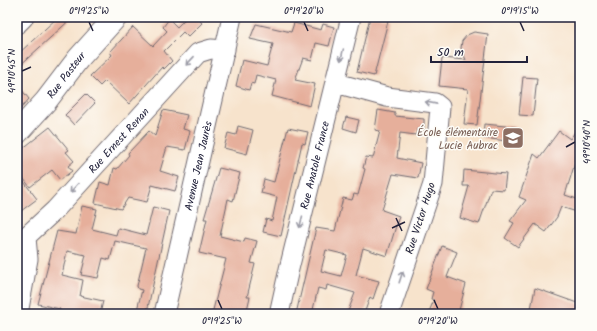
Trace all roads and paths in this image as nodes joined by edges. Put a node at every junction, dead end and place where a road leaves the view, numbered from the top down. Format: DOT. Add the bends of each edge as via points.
graph roads {
  1 [pos="22,17"];
  2 [pos="116,17"];
  3 [pos="232,17"];
  4 [pos="351,17"];
  5 [pos="17,22"];
  6 [pos="225,50"];
  7 [pos="336,83"];
  8 [pos="17,133"];
  9 [pos="21,241"];
  10 [pos="18,314"];
  11 [pos="164,314"];
  12 [pos="279,314"];
  13 [pos="389,314"];
  1 -- 5 [label="main road"];
  2 -- 8 [label="main road, Rue Pasteur" via="74,63 46,101"];
  3 -- 6 [label="street, Avenue Jean Jaurès"];
  4 -- 7 [label="street, Rue Anatole France, one-way"];
  6 -- 9 [label="street, Rue Ernest Renan, one-way" via="211,49 198,53 55,210"];
  6 -- 11 [label="street, Avenue Jean Jaurès"];
  7 -- 12 [label="street, Rue Anatole France, one-way"];
  13 -- 7 [label="street, Rue Victor Hugo, one-way" via="432,184 440,107 435,103 387,97"];
  9 -- 10 [label="street" via="28,259"];
}
